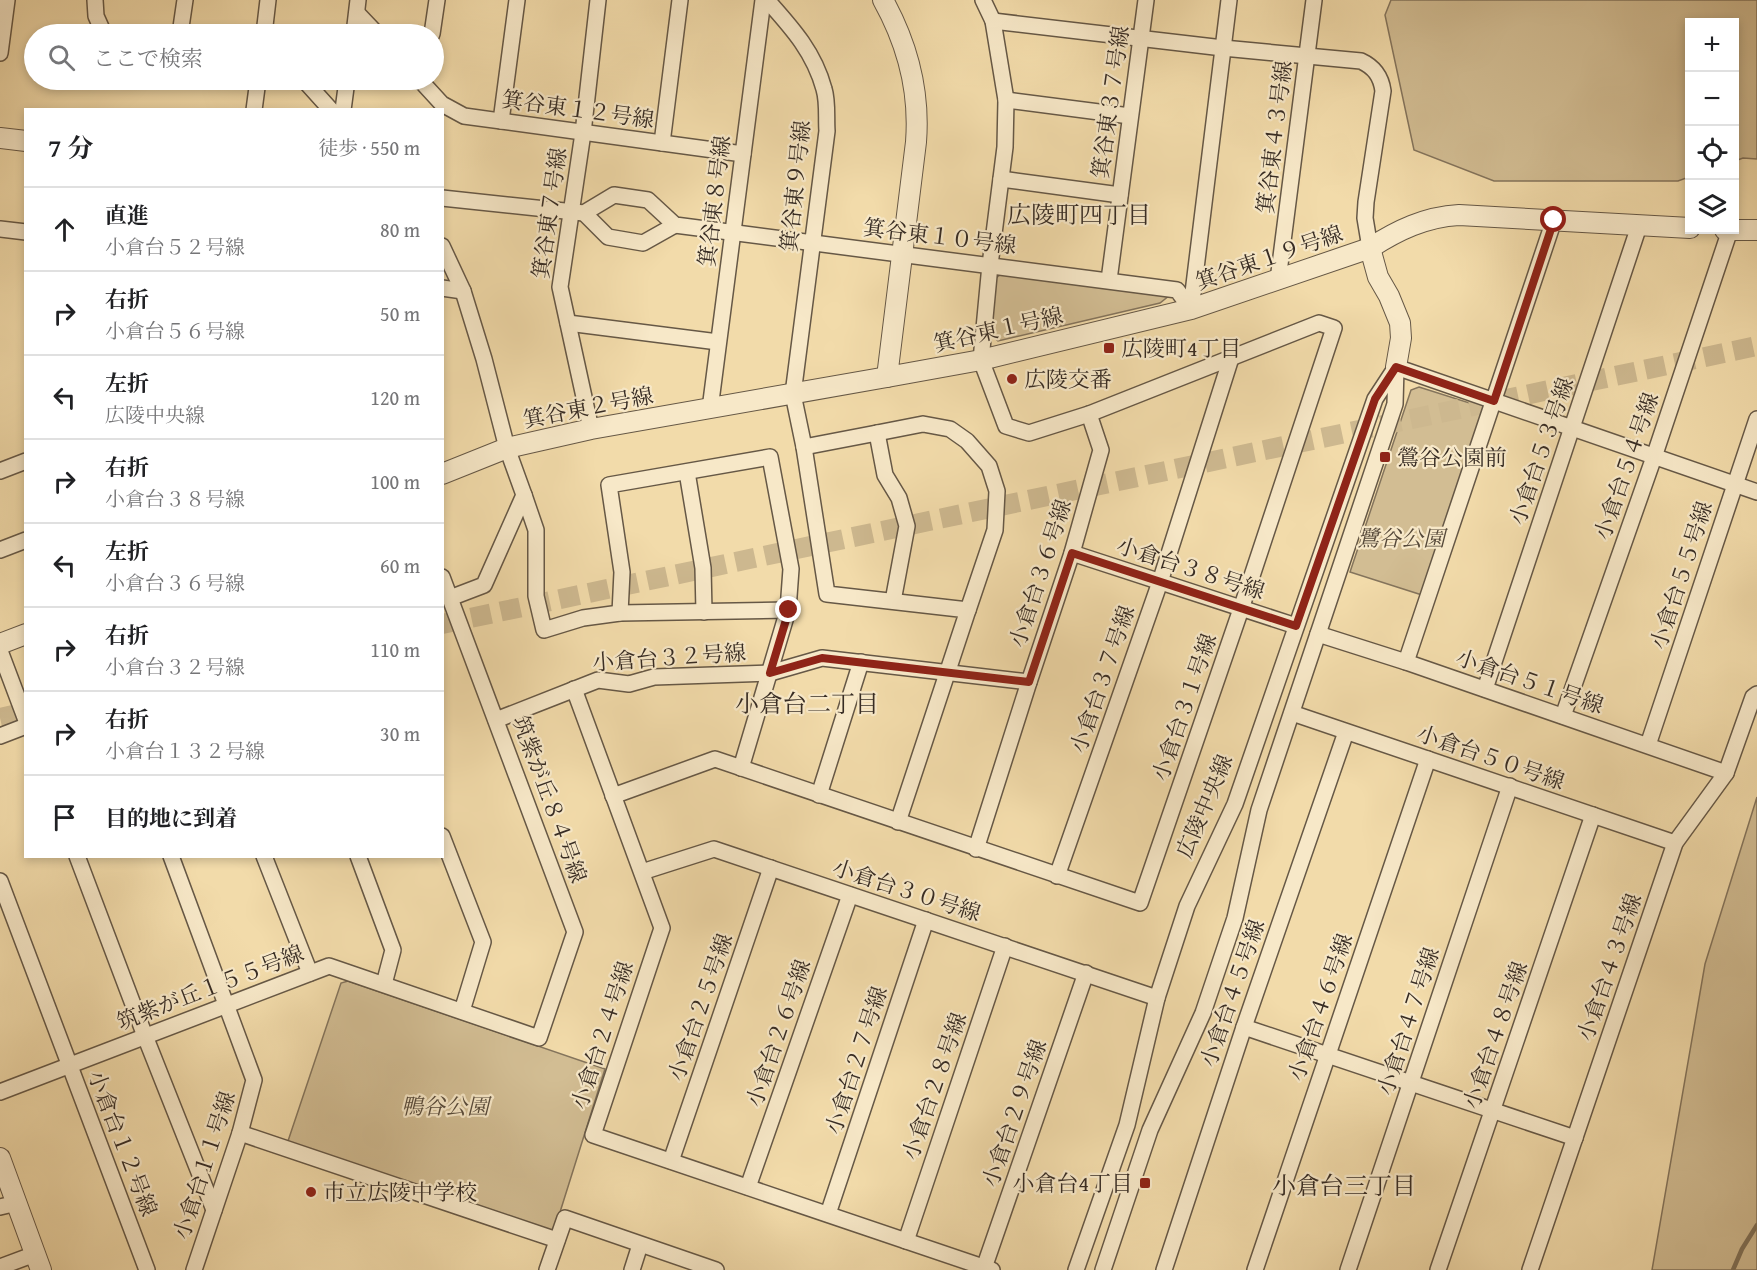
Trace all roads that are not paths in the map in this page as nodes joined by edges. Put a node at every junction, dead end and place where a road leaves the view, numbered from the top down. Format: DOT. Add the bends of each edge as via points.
graph roads {
  1 [pos="7,0"];
  2 [pos="95,0"];
  3 [pos="185,0"];
  4 [pos="268,0"];
  5 [pos="436,0"];
  6 [pos="517,0"];
  7 [pos="598,0"];
  8 [pos="680,0"];
  9 [pos="765,0"];
  10 [pos="883,0"];
  11 [pos="983,0"];
  12 [pos="1146,0"];
  13 [pos="1229,0"];
  14 [pos="1314,0"];
  15 [pos="357,6"];
  16 [pos="993,21"];
  17 [pos="100,24"];
  18 [pos="181,24"];
  19 [pos="265,24"];
  20 [pos="355,24"];
  21 [pos="370,24"];
  22 [pos="433,24"];
  23 [pos="1141,38"];
  24 [pos="0,47"];
  25 [pos="1223,48"];
  26 [pos="0,52"];
  27 [pos="1307,57"];
  28 [pos="257,90"];
  29 [pos="313,90"];
  30 [pos="346,90"];
  31 [pos="430,90"];
  32 [pos="1006,100"];
  33 [pos="254,108"];
  34 [pos="329,108"];
  35 [pos="343,108"];
  36 [pos="1130,116"];
  37 [pos="501,121"];
  38 [pos="583,133"];
  39 [pos="0,138"];
  40 [pos="24,141"];
  41 [pos="662,143"];
  42 [pos="743,154"];
  43 [pos="1001,180"];
  44 [pos="1120,195"];
  45 [pos="444,198"];
  46 [pos="577,213"];
  47 [pos="1554,220"];
  48 [pos="675,225"];
  49 [pos="1639,226"];
  50 [pos="1685,228"];
  51 [pos="0,229"];
  52 [pos="1739,230"];
  53 [pos="1757,230"];
  54 [pos="24,232"];
  55 [pos="733,232"];
  56 [pos="1729,234"];
  57 [pos="812,243"];
  58 [pos="1370,248"];
  59 [pos="444,250"];
  60 [pos="903,255"];
  61 [pos="990,264"];
  62 [pos="1109,280"];
  63 [pos="1278,280"];
  64 [pos="444,288"];
  65 [pos="463,291"];
  66 [pos="1191,309"];
  67 [pos="568,323"];
  68 [pos="718,342"];
  69 [pos="1230,358"];
  70 [pos="981,360"];
  71 [pos="1396,367"];
  72 [pos="887,377"];
  73 [pos="793,394"];
  74 [pos="1494,401"];
  75 [pos="710,409"];
  76 [pos="1089,414"];
  77 [pos="1757,419"];
  78 [pos="1573,428"];
  79 [pos="591,429"];
  80 [pos="877,433"];
  81 [pos="804,447"];
  82 [pos="507,448"];
  83 [pos="1654,457"];
  84 [pos="24,460"];
  85 [pos="0,471"];
  86 [pos="687,472"];
  87 [pos="444,473"];
  88 [pos="1734,484"];
  89 [pos="1757,492"];
  90 [pos="524,495"];
  91 [pos="24,541"];
  92 [pos="0,550"];
  93 [pos="1072,553"];
  94 [pos="444,582"];
  95 [pos="1160,582"];
  96 [pos="450,598"];
  97 [pos="893,601"];
  98 [pos="1241,609"];
  99 [pos="789,610"];
  100 [pos="968,610"];
  101 [pos="704,612"];
  102 [pos="620,613"];
  103 [pos="1296,626"];
  104 [pos="1318,634"];
  105 [pos="24,635"];
  106 [pos="0,644"];
  107 [pos="0,651"];
  108 [pos="861,662"];
  109 [pos="1406,662"];
  110 [pos="948,672"];
  111 [pos="770,673"];
  112 [pos="1029,682"];
  113 [pos="574,689"];
  114 [pos="1485,689"];
  115 [pos="1757,694"];
  116 [pos="1292,714"];
  117 [pos="24,715"];
  118 [pos="1563,716"];
  119 [pos="496,720"];
  120 [pos="24,727"];
  121 [pos="1346,732"];
  122 [pos="0,736"];
  123 [pos="1648,746"];
  124 [pos="1428,759"];
  125 [pos="741,768"];
  126 [pos="1726,772"];
  127 [pos="1510,786"];
  128 [pos="819,795"];
  129 [pos="613,796"];
  130 [pos="1593,815"];
  131 [pos="898,822"];
  132 [pos="444,841"];
  133 [pos="1675,843"];
  134 [pos="976,849"];
  135 [pos="78,858"];
  136 [pos="172,858"];
  137 [pos="265,858"];
  138 [pos="359,858"];
  139 [pos="771,868"];
  140 [pos="642,872"];
  141 [pos="1057,876"];
  142 [pos="0,881"];
  143 [pos="850,895"];
  144 [pos="926,920"];
  145 [pos="1005,946"];
  146 [pos="310,973"];
  147 [pos="1086,973"];
  148 [pos="384,984"];
  149 [pos="1157,998"];
  150 [pos="227,1005"];
  151 [pos="462,1011"];
  152 [pos="1244,1027"];
  153 [pos="145,1036"];
  154 [pos="539,1038"];
  155 [pos="1328,1055"];
  156 [pos="70,1066"];
  157 [pos="1411,1083"];
  158 [pos="0,1092"];
  159 [pos="1493,1111"];
  160 [pos="240,1133"];
  161 [pos="1575,1138"];
  162 [pos="0,1158"];
  163 [pos="671,1161"];
  164 [pos="748,1187"];
  165 [pos="9,1205"];
  166 [pos="214,1210"];
  167 [pos="828,1214"];
  168 [pos="557,1240"];
  169 [pos="906,1241"];
  170 [pos="640,1245"];
  171 [pos="38,1262"];
  172 [pos="0,1267"];
  173 [pos="988,1269"];
  174 [pos="147,1270"];
  175 [pos="194,1270"];
  176 [pos="547,1270"];
  177 [pos="632,1270"];
  178 [pos="716,1270"];
  179 [pos="1076,1270"];
  180 [pos="1103,1270"];
  181 [pos="1164,1270"];
  182 [pos="1255,1270"];
  183 [pos="1348,1270"];
  184 [pos="1438,1270"];
  185 [pos="1530,1270"];
  1 -- 24 [label="street"];
  2 -- 17 [label="street"];
  3 -- 18 [label="street"];
  4 -- 19 [label="street"];
  5 -- 22 [label="street"];
  6 -- 37 [label="street"];
  7 -- 38 [label="street, 箕谷東７号線"];
  8 -- 41 [label="street"];
  9 -- 42 [label="street, 箕谷東８号線"];
  9 -- 57 [label="street, 箕谷東９号線" via="799,36 825,91 827,131"];
  10 -- 60 [label="street" via="910,62 917,108"];
  11 -- 16 [label="street"];
  12 -- 23 [label="street, 箕谷東３７号線"];
  13 -- 25 [label="street"];
  14 -- 27 [label="street, 箕谷東４３号線"];
  15 -- 20 [label="street"];
  15 -- 21 [label="street"];
  16 -- 23 [label="street, 箕谷東１９号線"];
  16 -- 32 [label="street"];
  23 -- 25 [label="street, 箕谷東１９号線"];
  23 -- 36 [label="street, 箕谷東３７号線"];
  24 -- 26 [label="street"];
  25 -- 27 [label="street, 箕谷東１９号線"];
  25 -- 66 [label="street"];
  27 -- 58 [label="street, 箕谷東１９号線" via="1361,61 1371,66 1382,82 1366,202"];
  27 -- 63 [label="street, 箕谷東４３号線"];
  28 -- 33 [label="street"];
  29 -- 34 [label="street"];
  30 -- 35 [label="street"];
  31 -- 37 [label="street, 箕谷東１２号線" via="442,104 464,116"];
  32 -- 36 [label="street"];
  32 -- 43 [label="street"];
  36 -- 44 [label="street, 箕谷東３７号線"];
  37 -- 38 [label="street, 箕谷東１２号線"];
  38 -- 41 [label="street, 箕谷東１２号線"];
  38 -- 46 [label="street, 箕谷東７号線"];
  39 -- 40 [label="street"];
  41 -- 42 [label="street, 箕谷東１２号線"];
  42 -- 55 [label="street, 箕谷東８号線"];
  43 -- 44 [label="street"];
  43 -- 61 [label="street"];
  44 -- 62 [label="street, 箕谷東３７号線"];
  45 -- 46 [label="street"];
  46 -- 48 [label="street" via="608,237 643,243"];
  46 -- 48 [label="street" via="614,195 648,200"];
  46 -- 67 [label="street, 箕谷東７号線" via="560,286"];
  47 -- 49 [label="street"];
  47 -- 58 [label="street" via="1436,217 1406,227"];
  47 -- 74 [label="street"];
  48 -- 55 [label="street, 箕谷東１０号線"];
  49 -- 50 [label="street"];
  49 -- 78 [label="street, 小倉台５３号線"];
  51 -- 54 [label="street"];
  52 -- 53 [label="street"];
  55 -- 57 [label="street, 箕谷東１０号線"];
  55 -- 68 [label="street, 箕谷東８号線"];
  56 -- 83 [label="street, 小倉台５４号線"];
  57 -- 60 [label="street, 箕谷東１０号線"];
  57 -- 73 [label="street, 箕谷東９号線"];
  58 -- 63 [label="street, 箕谷東１９号線"];
  58 -- 71 [label="street, 広陵中央線" via="1378,277 1400,323"];
  59 -- 65 [label="street, 箕谷東２号線"];
  60 -- 61 [label="street, 箕谷東１０号線"];
  60 -- 72 [label="street"];
  61 -- 62 [label="street, 箕谷東１０号線"];
  61 -- 70 [label="street"];
  62 -- 66 [label="street, 箕谷東１０号線" via="1177,290"];
  63 -- 66 [label="street, 箕谷東１９号線"];
  64 -- 65 [label="street"];
  65 -- 82 [label="street, 箕谷東２号線"];
  66 -- 70 [label="street, 箕谷東１号線"];
  67 -- 68 [label="street"];
  67 -- 79 [label="street, 箕谷東７号線"];
  68 -- 75 [label="street, 箕谷東８号線"];
  69 -- 76 [label="street, 小倉台３１号線"];
  69 -- 95 [label="street, 小倉台３７号線"];
  69 -- 98 [label="street, 小倉台３１号線" via="1319,323 1334,328"];
  70 -- 72 [label="street, 箕谷東１号線"];
  70 -- 76 [label="street, 小倉台３１号線" via="1006,426 1029,433"];
  71 -- 74 [label="street"];
  71 -- 103 [label="street, 広陵中央線" via="1375,399"];
  71 -- 104 [label="street, 広陵中央線" via="1395,404"];
  72 -- 73 [label="street, 箕谷東２号線"];
  73 -- 75 [label="street, 箕谷東２号線"];
  73 -- 81 [label="street, 箕谷東９号線"];
  74 -- 78 [label="street"];
  74 -- 109 [label="street"];
  75 -- 79 [label="street, 箕谷東２号線"];
  76 -- 93 [label="street, 小倉台３６号線" via="1101,450"];
  77 -- 88 [label="street, 小倉台５５号線"];
  78 -- 83 [label="street"];
  78 -- 114 [label="street, 小倉台５３号線"];
  79 -- 82 [label="street, 箕谷東２号線"];
  80 -- 81 [label="street"];
  80 -- 97 [label="street" via="885,476 899,498 907,526"];
  80 -- 100 [label="street" via="923,424 950,429 989,466 997,491 995,530"];
  81 -- 97 [label="street, 箕谷東９号線" via="827,594"];
  82 -- 87 [label="street"];
  82 -- 90 [label="street"];
  83 -- 88 [label="street"];
  83 -- 118 [label="street, 小倉台５４号線"];
  84 -- 85 [label="street"];
  86 -- 99 [label="street" via="770,457 791,569"];
  86 -- 101 [label="street" via="704,568"];
  86 -- 102 [label="street" via="609,485 622,573"];
  88 -- 89 [label="street"];
  88 -- 123 [label="street, 小倉台５５号線"];
  90 -- 96 [label="street" via="484,585"];
  90 -- 102 [label="street" via="537,530 536,596 544,630 583,618"];
  91 -- 92 [label="street"];
  93 -- 95 [label="street, 小倉台３８号線"];
  93 -- 112 [label="street, 小倉台３６号線"];
  94 -- 96 [label="street, 筑紫が丘８４号線"];
  95 -- 98 [label="street, 小倉台３８号線"];
  95 -- 141 [label="street, 小倉台３７号線"];
  96 -- 119 [label="street, 筑紫が丘８４号線"];
  97 -- 100 [label="street"];
  98 -- 103 [label="street, 小倉台３８号線"];
  98 -- 141 [label="street, 小倉台３１号線" via="1140,903"];
  99 -- 101 [label="street"];
  99 -- 111 [label="street"];
  100 -- 110 [label="street"];
  101 -- 102 [label="street"];
  103 -- 149 [label="street, 広陵中央線" via="1235,804 1187,906"];
  104 -- 109 [label="street, 小倉台５１号線"];
  104 -- 116 [label="street, 広陵中央線"];
  105 -- 106 [label="street"];
  107 -- 117 [label="street"];
  108 -- 110 [label="street, 小倉台３２号線"];
  108 -- 111 [label="street, 小倉台３２号線" via="822,658"];
  108 -- 128 [label="street"];
  109 -- 114 [label="street, 小倉台５１号線"];
  110 -- 112 [label="street, 小倉台３２号線"];
  110 -- 131 [label="street"];
  111 -- 113 [label="street, 小倉台３２号線" via="654,677 629,684 598,680"];
  111 -- 125 [label="street"];
  112 -- 134 [label="street, 小倉台３６号線"];
  113 -- 119 [label="street, 小倉台３２号線"];
  113 -- 129 [label="street, 小倉台２４号線"];
  114 -- 118 [label="street, 小倉台５１号線"];
  115 -- 126 [label="street, 小倉台４３号線"];
  116 -- 121 [label="street, 小倉台５０号線"];
  116 -- 180 [label="street, 広陵中央線" via="1259,810 1235,918 1203,1013 1150,1130"];
  118 -- 123 [label="street, 小倉台５１号線"];
  119 -- 154 [label="street, 筑紫が丘８４号線" via="575,932"];
  120 -- 122 [label="street"];
  121 -- 124 [label="street, 小倉台５０号線"];
  121 -- 152 [label="street, 小倉台４５号線"];
  123 -- 126 [label="street, 小倉台５１号線"];
  124 -- 127 [label="street, 小倉台５０号線"];
  124 -- 155 [label="street, 小倉台４６号線"];
  125 -- 128 [label="street, 小倉台３１号線"];
  125 -- 129 [label="street, 小倉台３１号線" via="715,759"];
  126 -- 133 [label="street, 小倉台４３号線"];
  127 -- 130 [label="street, 小倉台５０号線"];
  127 -- 157 [label="street, 小倉台４７号線"];
  128 -- 131 [label="street, 小倉台３１号線"];
  129 -- 140 [label="street, 小倉台２４号線"];
  130 -- 133 [label="street, 小倉台５０号線"];
  130 -- 159 [label="street, 小倉台４８号線"];
  131 -- 134 [label="street, 小倉台３１号線"];
  132 -- 151 [label="street" via="483,942"];
  133 -- 161 [label="street, 小倉台４３号線"];
  134 -- 141 [label="street, 小倉台３１号線"];
  135 -- 153 [label="street"];
  136 -- 150 [label="street, 小倉台１１号線"];
  137 -- 146 [label="street"];
  138 -- 148 [label="street" via="393,950"];
  139 -- 140 [label="street, 小倉台３０号線" via="714,849"];
  139 -- 143 [label="street, 小倉台３０号線"];
  139 -- 163 [label="street, 小倉台２５号線"];
  140 -- 163 [label="street, 小倉台２４号線" via="662,928 593,1135"];
  142 -- 156 [label="street, 小倉台１２号線"];
  143 -- 144 [label="street, 小倉台３０号線"];
  143 -- 164 [label="street, 小倉台２６号線"];
  144 -- 145 [label="street, 小倉台３０号線"];
  144 -- 167 [label="street, 小倉台２７号線"];
  145 -- 147 [label="street, 小倉台３０号線"];
  145 -- 169 [label="street, 小倉台２８号線"];
  146 -- 148 [label="street, 筑紫が丘１５５号線" via="329,966"];
  146 -- 150 [label="street, 筑紫が丘１５５号線"];
  147 -- 149 [label="street, 小倉台３０号線"];
  147 -- 173 [label="street, 小倉台２９号線"];
  148 -- 151 [label="street, 筑紫が丘１５５号線"];
  149 -- 179 [label="street, 広陵中央線" via="1127,1125"];
  150 -- 153 [label="street, 筑紫が丘１５５号線"];
  150 -- 160 [label="street, 小倉台１１号線" via="254,1080"];
  151 -- 154 [label="street, 筑紫が丘１５５号線"];
  152 -- 155 [label="street"];
  152 -- 181 [label="street, 小倉台４５号線"];
  153 -- 156 [label="street, 筑紫が丘１５５号線"];
  153 -- 166 [label="street"];
  155 -- 157 [label="street"];
  155 -- 182 [label="street, 小倉台４６号線"];
  156 -- 158 [label="street, 筑紫が丘１５５号線"];
  156 -- 174 [label="street, 小倉台１２号線"];
  157 -- 159 [label="street"];
  157 -- 183 [label="street, 小倉台４７号線"];
  159 -- 161 [label="street"];
  159 -- 184 [label="street, 小倉台４８号線"];
  160 -- 166 [label="street, 小倉台１１号線"];
  160 -- 168 [label="street"];
  161 -- 185 [label="street, 小倉台４３号線"];
  162 -- 165 [label="street"];
  163 -- 164 [label="street, 小倉台２４号線"];
  164 -- 167 [label="street, 小倉台２４号線"];
  165 -- 171 [label="street"];
  166 -- 175 [label="street, 小倉台１１号線"];
  167 -- 169 [label="street, 小倉台２４号線"];
  168 -- 170 [label="street" via="565,1218"];
  168 -- 176 [label="street"];
  169 -- 173 [label="street, 小倉台２４号線"];
  170 -- 177 [label="street"];
  170 -- 178 [label="street"];
  171 -- 172 [label="street"];
}
